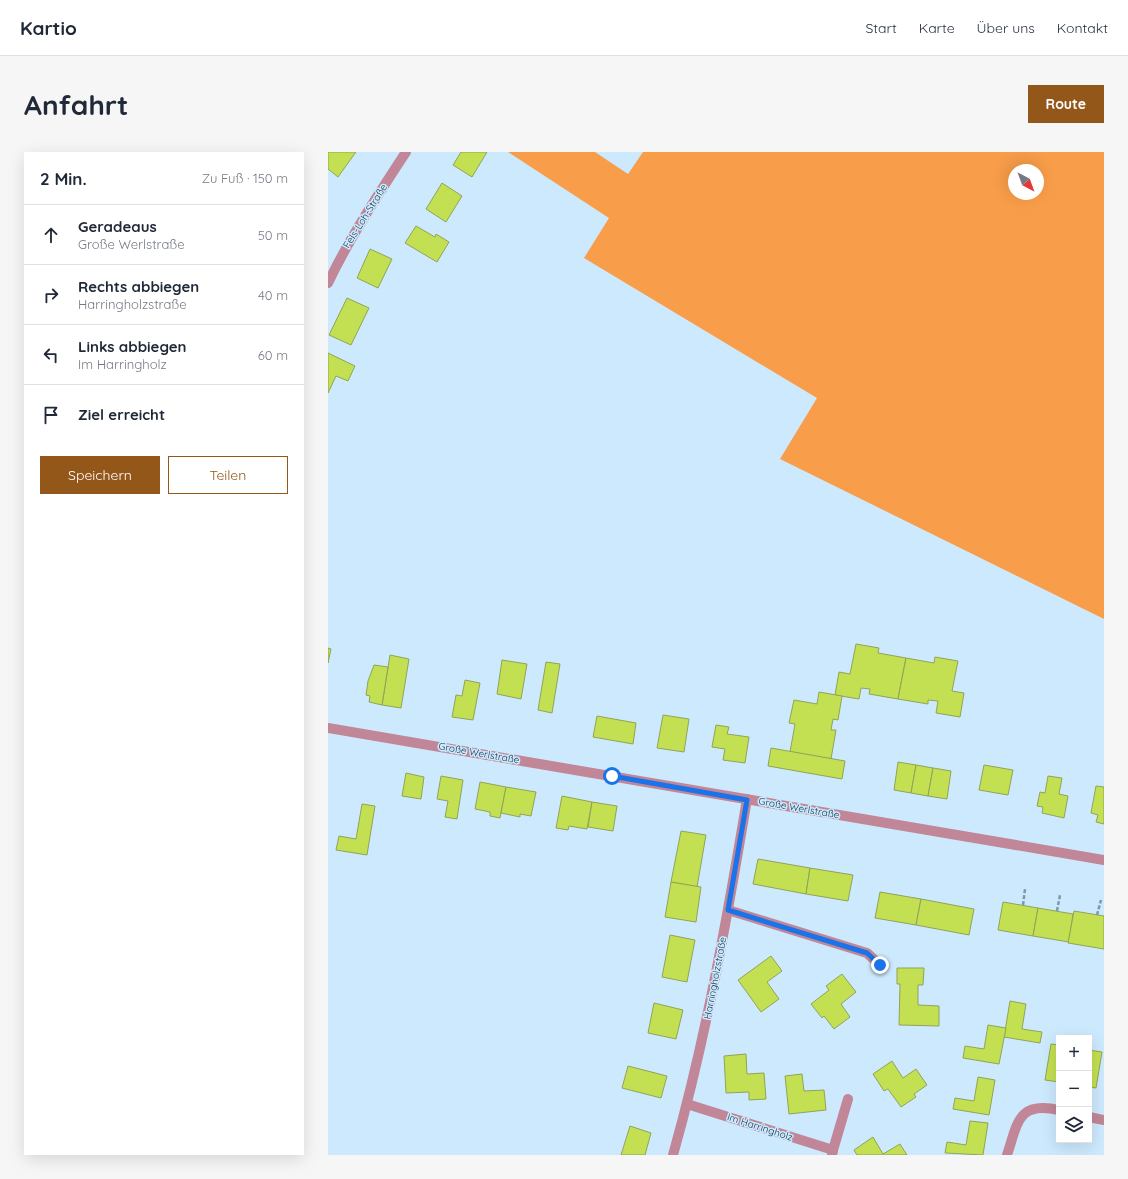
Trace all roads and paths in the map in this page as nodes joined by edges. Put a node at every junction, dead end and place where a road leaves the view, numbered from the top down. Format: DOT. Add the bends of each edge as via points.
graph roads {
  1 [pos="406,152"];
  2 [pos="328,283"];
  3 [pos="328,728"];
  4 [pos="747,800"];
  5 [pos="1104,860"];
  6 [pos="1025,889"];
  7 [pos="1060,895"];
  8 [pos="1101,900"];
  9 [pos="1023,905"];
  10 [pos="728,910"];
  11 [pos="1057,911"];
  12 [pos="1097,915"];
  13 [pos="880,965"];
  14 [pos="848,1099"];
  15 [pos="688,1104"];
  16 [pos="1056,1110"];
  17 [pos="1092,1118"];
  18 [pos="1104,1120"];
  19 [pos="832,1152"];
  20 [pos="673,1155"];
  21 [pos="1007,1155"];
  1 -- 2 [label="street, Fels-Loh-Straße" via="368,210"];
  3 -- 4 [label="street, Große Werlstraße"];
  4 -- 5 [label="street, Große Werlstraße"];
  4 -- 10 [label="street, Harringholzstraße"];
  6 -- 9 [label="path"];
  7 -- 11 [label="path"];
  8 -- 12 [label="path"];
  10 -- 13 [label="street" via="867,953"];
  10 -- 15 [label="street, Harringholzstraße"];
  14 -- 19 [label="street, Im Harringholz"];
  15 -- 19 [label="street, Im Harringholz"];
  15 -- 20 [label="street, Harringholzstraße"];
  16 -- 21 [label="street" via="1030,1108 1022,1115"];
  17 -- 18 [label="street"];
}
